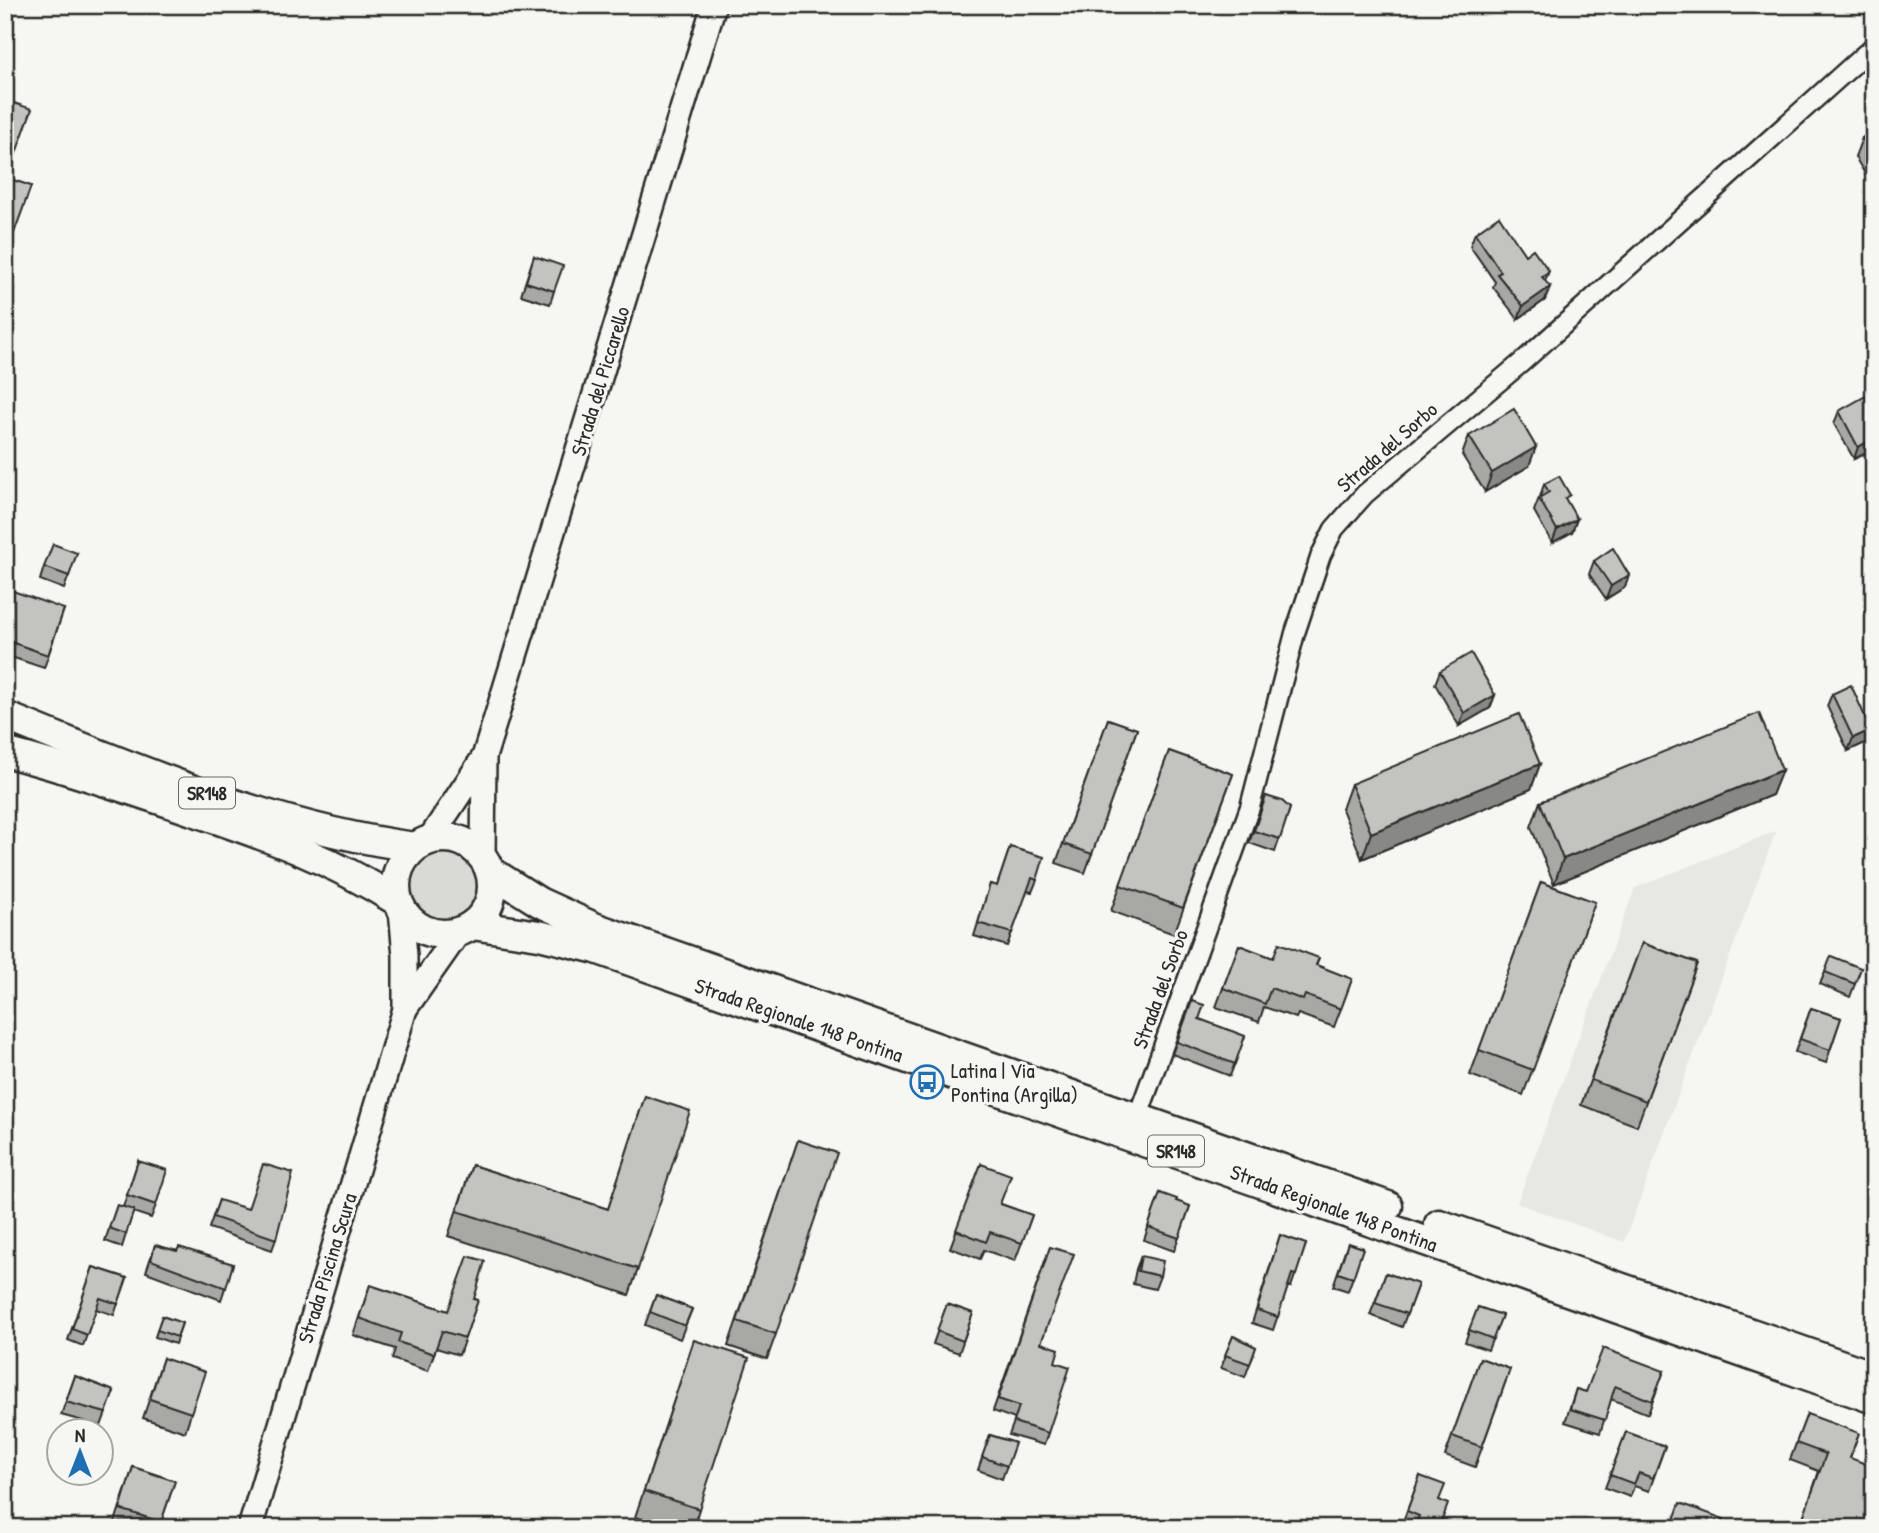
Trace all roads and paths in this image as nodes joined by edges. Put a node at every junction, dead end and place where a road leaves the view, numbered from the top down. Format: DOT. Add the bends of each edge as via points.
graph roads {
  1 [pos="714,5"];
  2 [pos="1874,46"];
  3 [pos="5,716"];
  4 [pos="5,752"];
  5 [pos="484,757"];
  6 [pos="422,843"];
  7 [pos="486,864"];
  8 [pos="399,905"];
  9 [pos="466,929"];
  10 [pos="405,1009"];
  11 [pos="1138,1116"];
  12 [pos="1874,1376"];
  13 [pos="1874,1399"];
  14 [pos="250,1528"];
  1 -- 5 [label="street, Strada del Piccarello"];
  2 -- 11 [label="street, Strada del Sorbo" via="1521,363 1365,494 1334,529 1294,633 1250,807"];
  3 -- 6 [label="main road, Strada Regionale 148 Pontina / SR148" via="274,817 336,834"];
  4 -- 8 [label="main road, Strada Regionale 148 Pontina / SR148" via="292,846 334,863"];
  5 -- 6 [label="street, Strada del Piccarello"];
  5 -- 7 [label="street, Strada del Piccarello"];
  6 -- 7 [label="main road, Strada Regionale 148 Pontina / SR148" via="459,840"];
  6 -- 8 [label="main road" via="397,871"];
  7 -- 9 [label="main road" via="490,901 483,915"];
  7 -- 11 [label="main road, Strada Regionale 148 Pontina / SR148" via="539,902 601,929"];
  8 -- 9 [label="main road, Strada Regionale 148 Pontina / SR148" via="415,925 429,932"];
  8 -- 10 [label="street, Strada Piscina Scura"];
  9 -- 10 [label="street, Strada Piscina Scura"];
  9 -- 13 [label="main road, Strada Regionale 148 Pontina / SR148" via="548,937 596,949"];
  10 -- 14 [label="street, Strada Piscina Scura"];
  11 -- 12 [label="main road, Strada Regionale 148 Pontina / SR148"];
}
